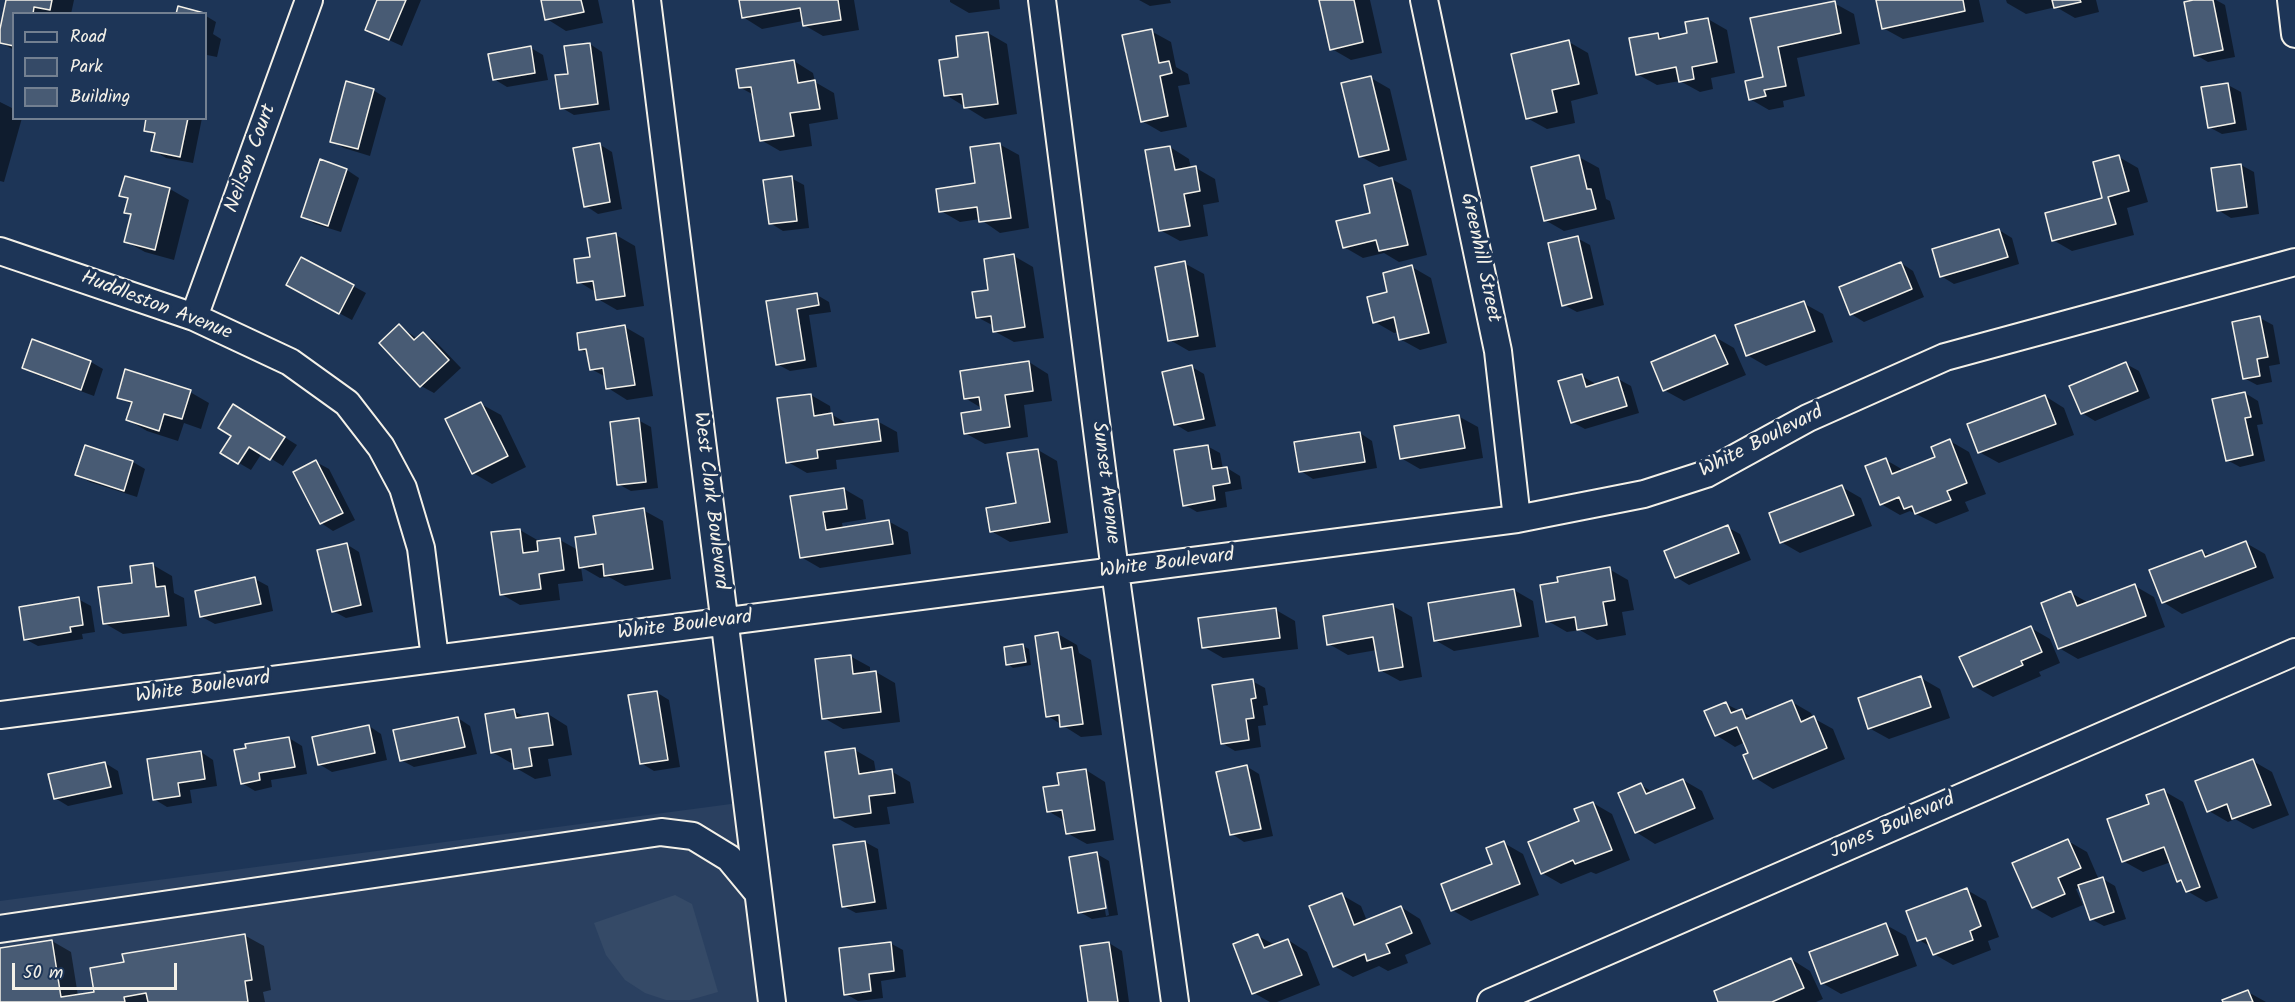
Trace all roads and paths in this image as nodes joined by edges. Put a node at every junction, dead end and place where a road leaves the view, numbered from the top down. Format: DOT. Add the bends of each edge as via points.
graph roads {
  1 [pos="309,0"];
  2 [pos="647,0"];
  3 [pos="1042,0"];
  4 [pos="1427,0"];
  5 [pos="2291,0"];
  6 [pos="2295,34"];
  7 [pos="0,251"];
  8 [pos="2295,262"];
  9 [pos="194,317"];
  10 [pos="1517,519"];
  11 [pos="1115,572"];
  12 [pos="723,622"];
  13 [pos="2295,652"];
  14 [pos="435,658"];
  15 [pos="0,715"];
  16 [pos="758,893"];
  17 [pos="0,929"];
  18 [pos="772,1002"];
  19 [pos="1175,1002"];
  20 [pos="1491,1002"];
  1 -- 9 [label="street, Neilson Court"];
  2 -- 12 [label="street, West Clark Boulevard"];
  3 -- 11 [label="street, Sunset Avenue"];
  4 -- 10 [label="street, Greenhill Street" via="1498,351"];
  5 -- 6 [label="street"];
  7 -- 9 [label="street, Huddleston Avenue"];
  8 -- 10 [label="street, White Boulevard" via="1945,357 1808,418 1706,474 1644,494"];
  9 -- 14 [label="street, Huddleston Avenue" via="290,362 346,403 381,447 403,488 421,548"];
  10 -- 11 [label="street, White Boulevard"];
  11 -- 12 [label="street, White Boulevard"];
  11 -- 19 [label="street, Sunset Avenue"];
  12 -- 14 [label="street, White Boulevard"];
  12 -- 16 [label="street, West Clark Boulevard"];
  13 -- 20 [label="street, Jones Boulevard"];
  14 -- 15 [label="street, White Boulevard"];
  16 -- 17 [label="street" via="729,858 693,836 662,832"];
  16 -- 18 [label="street, West Clark Boulevard"];
}
